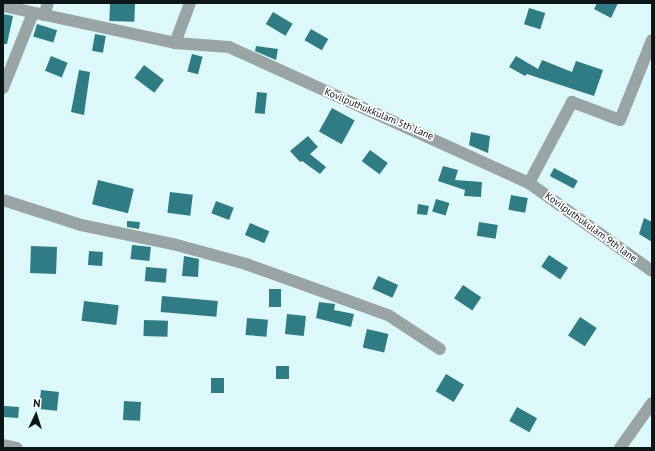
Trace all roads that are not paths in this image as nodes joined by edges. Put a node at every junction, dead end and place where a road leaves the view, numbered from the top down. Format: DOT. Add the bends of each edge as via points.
graph roads {
  1 [pos="48,3"];
  2 [pos="190,3"];
  3 [pos="3,6"];
  4 [pos="38,14"];
  5 [pos="652,40"];
  6 [pos="175,43"];
  7 [pos="3,88"];
  8 [pos="529,183"];
  9 [pos="3,200"];
  10 [pos="652,271"];
  11 [pos="440,349"];
  12 [pos="652,403"];
  13 [pos="3,445"];
  14 [pos="17,448"];
  15 [pos="620,448"];
  1 -- 4 [label="street"];
  2 -- 6 [label="street"];
  3 -- 4 [label="street, Kovilputhukkulam 5th Lane"];
  4 -- 6 [label="street, Kovilputhukkulam 5th Lane"];
  4 -- 7 [label="street"];
  5 -- 8 [label="street" via="620,120 572,102"];
  6 -- 8 [label="street, Kovilputhukkulam 5th Lane" via="229,47"];
  8 -- 10 [label="street, Kovilputhukulam 9th lane"];
  9 -- 11 [label="street" via="80,225 173,244 246,264 388,315"];
  12 -- 15 [label="street"];
  13 -- 14 [label="street"];
}
